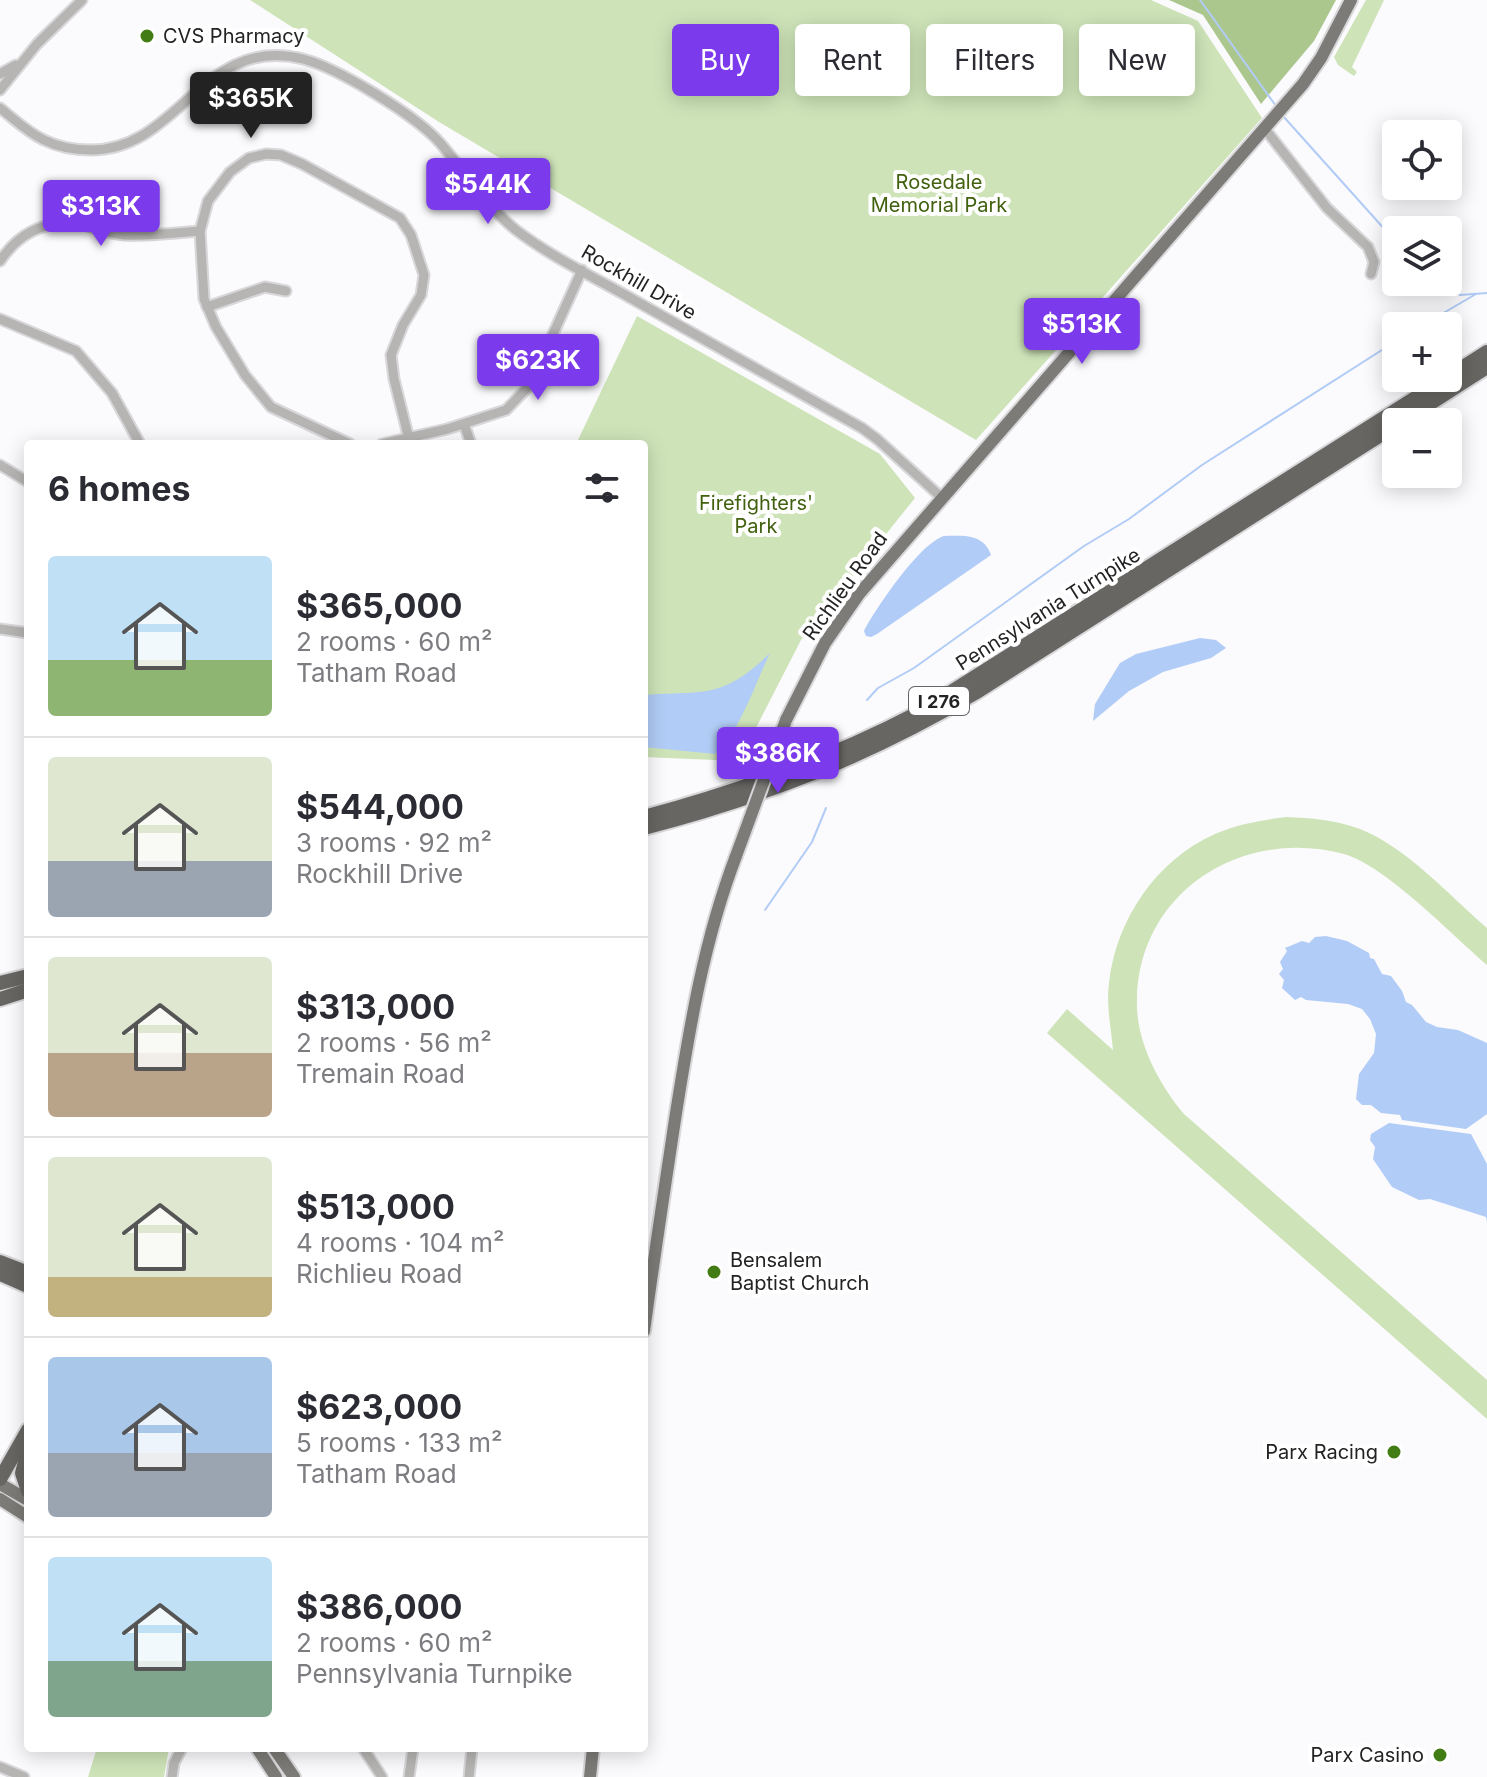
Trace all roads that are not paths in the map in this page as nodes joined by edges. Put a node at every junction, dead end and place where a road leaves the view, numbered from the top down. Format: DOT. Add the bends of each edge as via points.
graph roads {
  1 [pos="82,0"];
  2 [pos="1351,0"];
  3 [pos="23,61"];
  4 [pos="0,74"];
  5 [pos="0,90"];
  6 [pos="0,108"];
  7 [pos="1265,129"];
  8 [pos="200,231"];
  9 [pos="0,261"];
  10 [pos="582,270"];
  11 [pos="1371,274"];
  12 [pos="286,291"];
  13 [pos="207,307"];
  14 [pos="0,319"];
  15 [pos="1487,352"];
  16 [pos="1487,367"];
  17 [pos="1462,368"];
  18 [pos="1425,392"];
  19 [pos="1423,408"];
  20 [pos="464,424"];
  21 [pos="1382,434"];
  22 [pos="409,439"];
  23 [pos="138,440"];
  24 [pos="341,440"];
  25 [pos="404,440"];
  26 [pos="470,440"];
  27 [pos="0,465"];
  28 [pos="24,480"];
  29 [pos="941,497"];
  30 [pos="0,629"];
  31 [pos="24,632"];
  32 [pos="648,816"];
  33 [pos="648,827"];
  34 [pos="24,977"];
  35 [pos="0,983"];
  36 [pos="24,990"];
  37 [pos="0,997"];
  38 [pos="0,1262"];
  39 [pos="24,1271"];
  40 [pos="0,1274"];
  41 [pos="24,1284"];
  42 [pos="648,1302"];
  43 [pos="24,1439"];
  44 [pos="24,1456"];
  45 [pos="1,1488"];
  46 [pos="24,1498"];
  47 [pos="24,1513"];
  48 [pos="180,1752"];
  49 [pos="260,1752"];
  50 [pos="277,1752"];
  51 [pos="366,1752"];
  52 [pos="412,1752"];
  53 [pos="472,1752"];
  54 [pos="593,1752"];
  55 [pos="0,1767"];
  56 [pos="24,1777"];
  57 [pos="172,1777"];
  58 [pos="276,1777"];
  59 [pos="294,1777"];
  60 [pos="382,1777"];
  61 [pos="409,1777"];
  62 [pos="469,1777"];
  63 [pos="590,1777"];
  1 -- 3 [label="street"];
  2 -- 7 [label="main road, Richlieu Road" via="1321,58"];
  3 -- 4 [label="street"];
  3 -- 5 [label="street"];
  6 -- 10 [label="street, Rockhill Drive" via="52,144 108,148 145,135 231,66 267,56 304,59 414,117 516,230"];
  7 -- 11 [label="street" via="1327,208 1368,247 1374,262"];
  7 -- 29 [label="main road, Richlieu Road"];
  8 -- 9 [label="street" via="124,235 50,224 20,238"];
  8 -- 13 [label="street"];
  8 -- 22 [label="street" via="219,184 249,158 266,154 302,164 400,218 424,275 421,295 391,355"];
  10 -- 20 [label="street" via="530,385 506,410"];
  10 -- 29 [label="street, Rockhill Drive" via="862,428"];
  12 -- 13 [label="street" via="265,287"];
  13 -- 24 [label="street" via="245,375 271,407"];
  14 -- 23 [label="street" via="76,351 112,393"];
  15 -- 17 [label="highway, Pennsylvania Turnpike / I 276"];
  16 -- 19 [label="highway, Pennsylvania Turnpike / I 276"];
  18 -- 32 [label="highway, Pennsylvania Turnpike / I 276" via="918,713 784,775"];
  20 -- 22 [label="street"];
  20 -- 26 [label="street"];
  21 -- 33 [label="highway, Pennsylvania Turnpike / I 276" via="918,726 782,787"];
  22 -- 25 [label="street"];
  27 -- 28 [label="street"];
  29 -- 42 [label="main road, Richlieu Road, bridge" via="841,618 806,677 736,856 698,982"];
  30 -- 31 [label="street"];
  34 -- 35 [label="highway"];
  36 -- 37 [label="highway"];
  38 -- 39 [label="highway"];
  40 -- 41 [label="highway"];
  43 -- 45 [label="highway"];
  44 -- 45 [label="highway"];
  45 -- 46 [label="main road"];
  45 -- 47 [label="main road"];
  48 -- 57 [label="street"];
  49 -- 58 [label="main road"];
  50 -- 59 [label="main road"];
  51 -- 60 [label="street"];
  52 -- 61 [label="street"];
  53 -- 62 [label="street"];
  54 -- 63 [label="main road"];
  55 -- 56 [label="street"];
}
